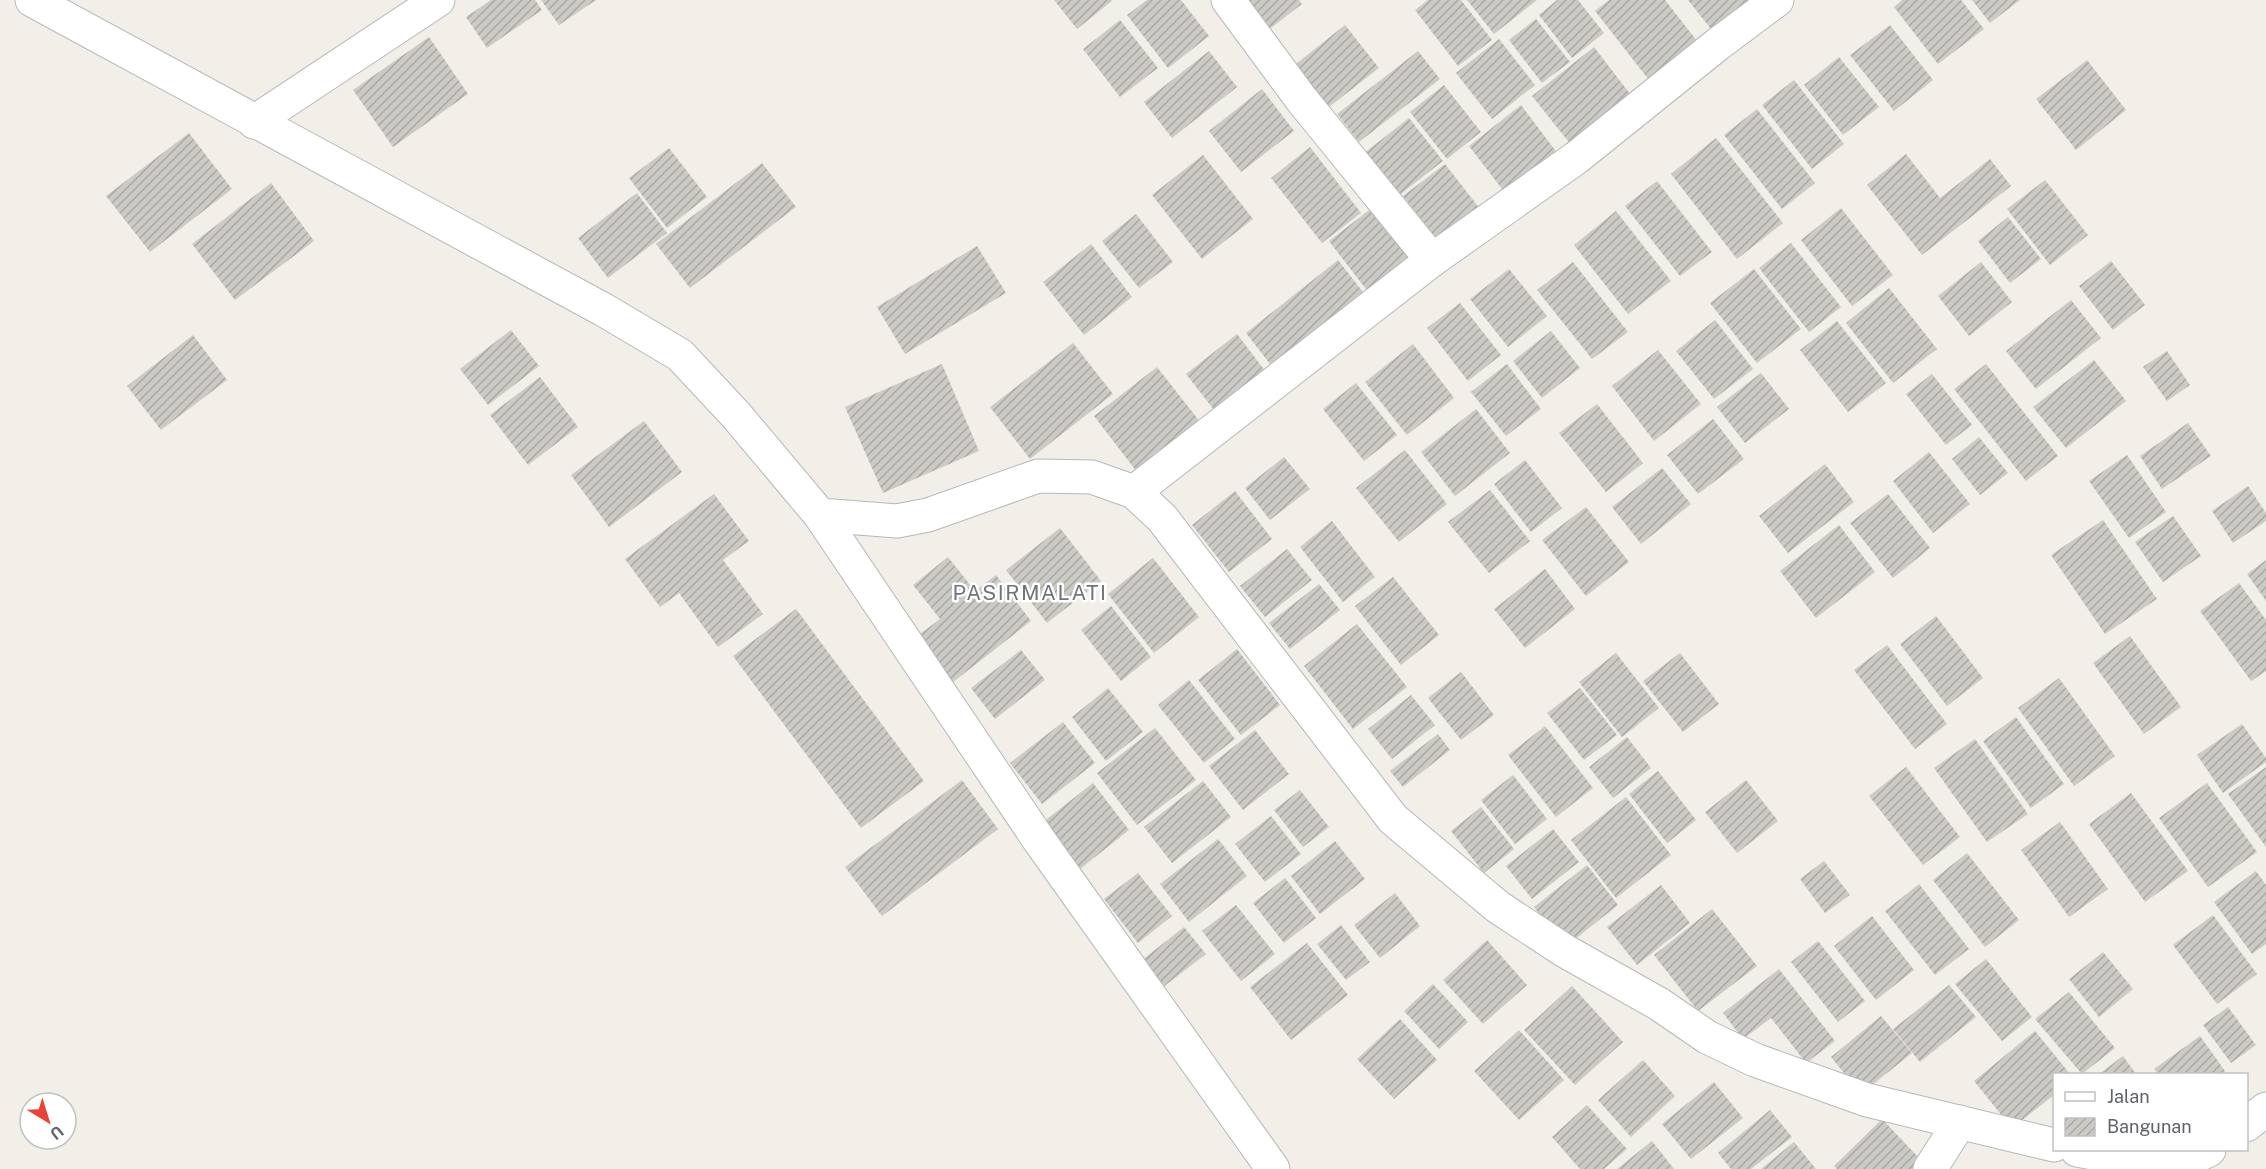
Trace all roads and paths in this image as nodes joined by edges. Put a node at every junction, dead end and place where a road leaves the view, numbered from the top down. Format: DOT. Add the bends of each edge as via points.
graph roads {
  1 [pos="32,0"];
  2 [pos="438,0"];
  3 [pos="1228,0"];
  4 [pos="1778,0"];
  5 [pos="254,122"];
  6 [pos="1432,260"];
  7 [pos="1134,492"];
  8 [pos="820,515"];
  9 [pos="2266,1109"];
  10 [pos="1960,1122"];
  11 [pos="2248,1124"];
  12 [pos="2053,1145"];
  13 [pos="2087,1151"];
  14 [pos="2205,1151"];
  15 [pos="1273,1169"];
  16 [pos="1929,1169"];
  1 -- 5 [label="street"];
  2 -- 5 [label="street"];
  3 -- 6 [label="street" via="1302,100"];
  4 -- 6 [label="street" via="1576,158"];
  5 -- 8 [label="street" via="604,310 680,355"];
  6 -- 7 [label="street"];
  7 -- 8 [label="street" via="1092,477 1038,476 928,515 897,521"];
  7 -- 10 [label="street" via="1162,518 1392,819 1498,908 1707,1037 1755,1060 1867,1100"];
  8 -- 15 [label="street" via="1039,840"];
  9 -- 11 [label="street"];
  10 -- 12 [label="street"];
  10 -- 16 [label="street"];
  13 -- 14 [label="street" via="2147,1163 2186,1161"];
}
